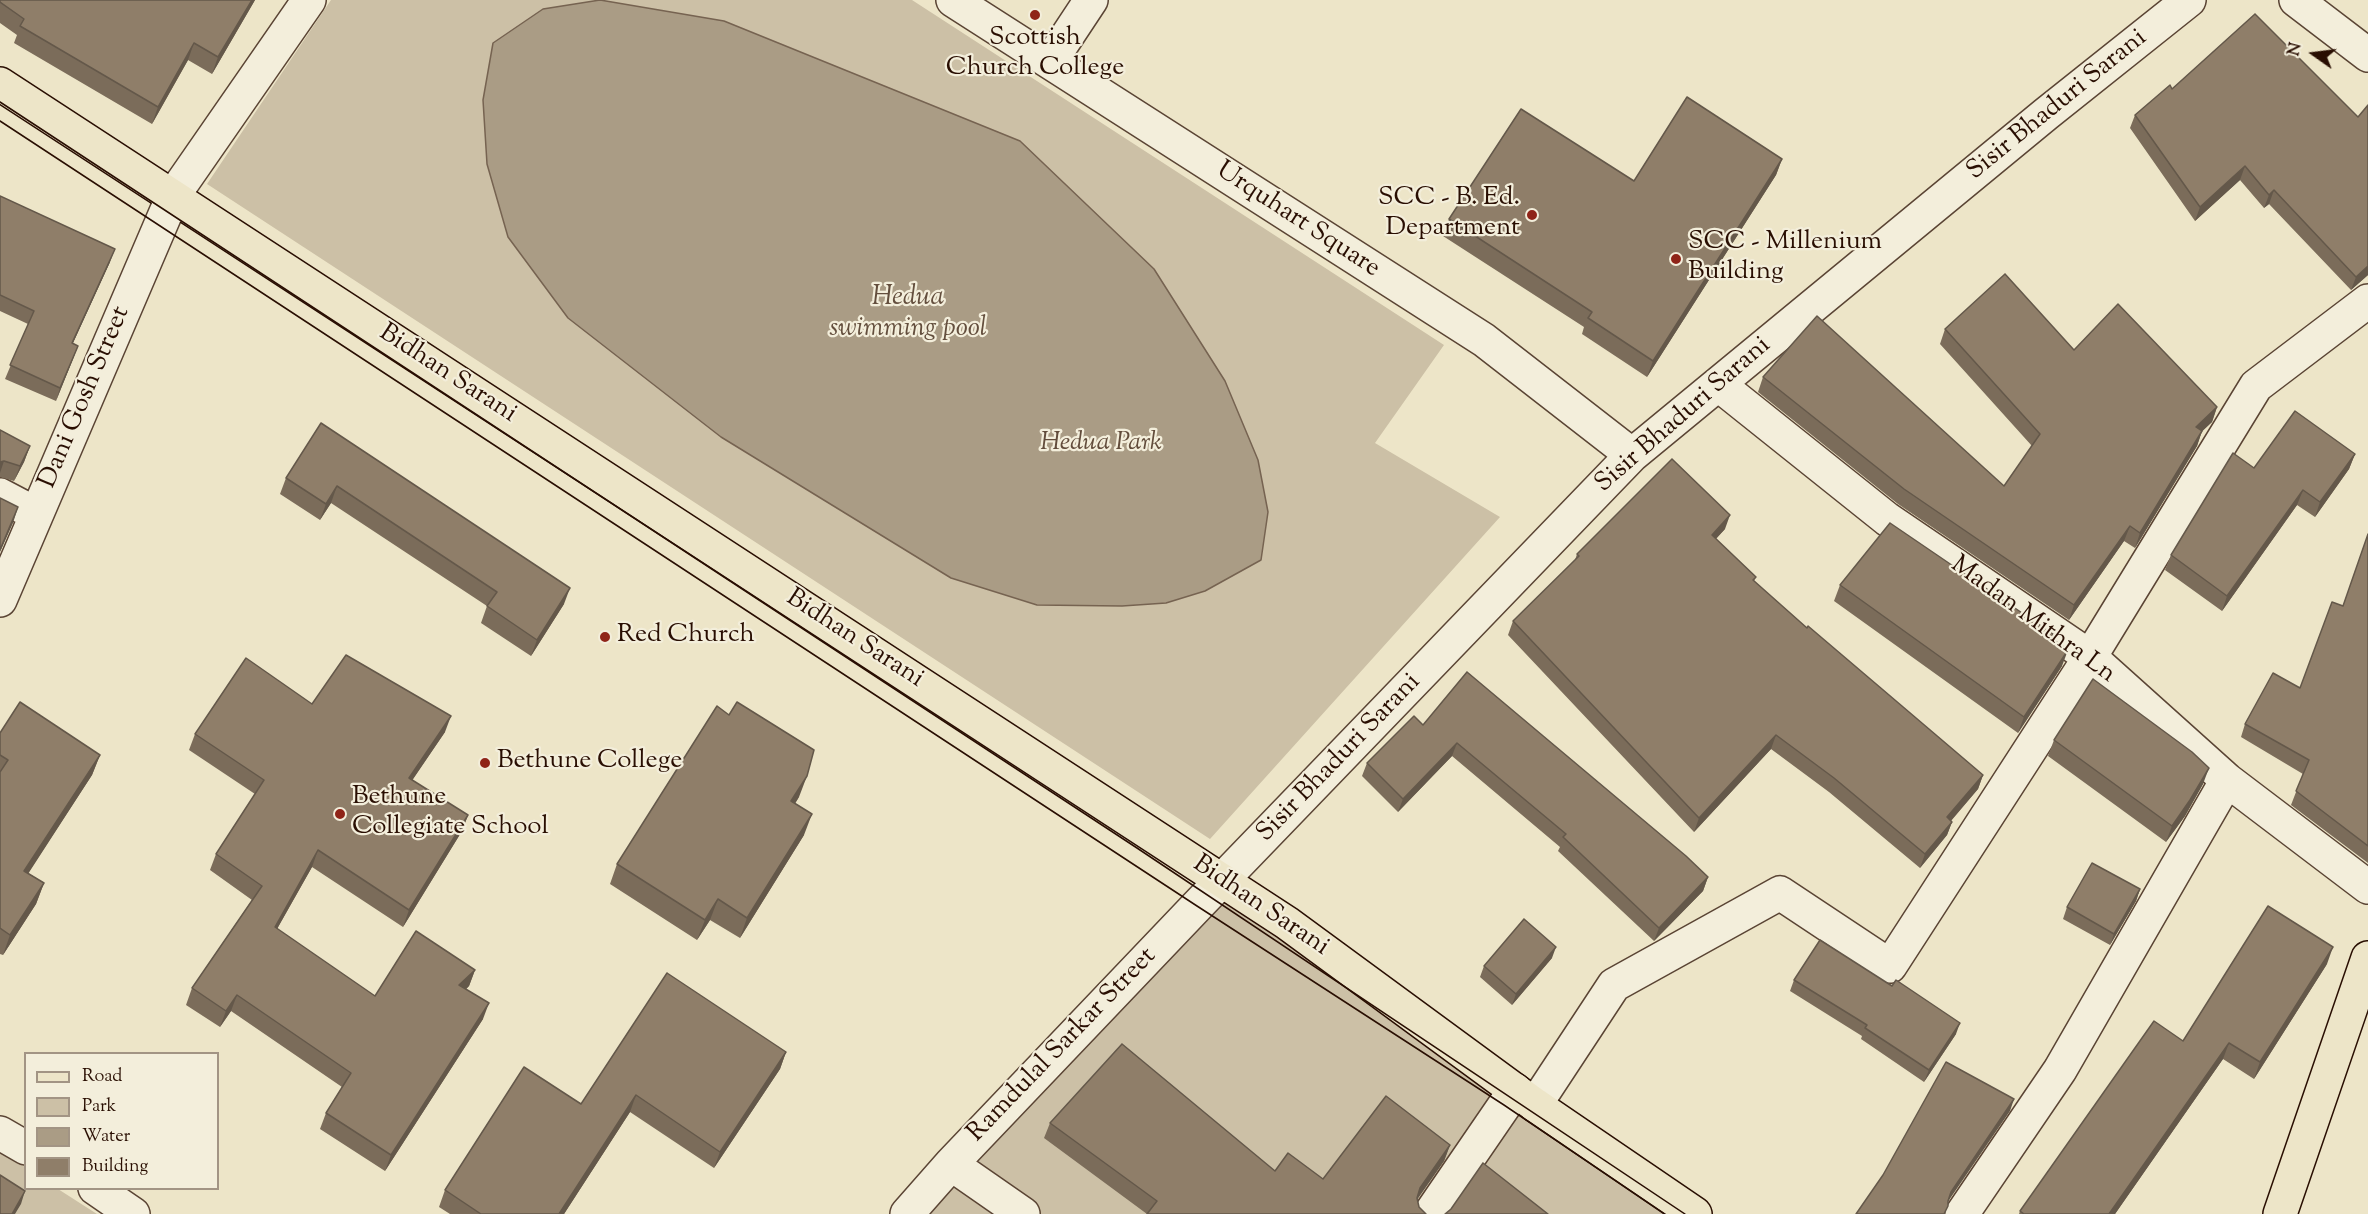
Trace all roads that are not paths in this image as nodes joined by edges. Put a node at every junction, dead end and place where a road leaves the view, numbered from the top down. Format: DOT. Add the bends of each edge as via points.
graph roads {
  1 [pos="309,0"];
  2 [pos="953,0"];
  3 [pos="1091,0"];
  4 [pos="2189,0"];
  5 [pos="2296,0"];
  6 [pos="2368,56"];
  7 [pos="1050,62"];
  8 [pos="0,84"];
  9 [pos="173,196"];
  10 [pos="2368,301"];
  11 [pos="1718,384"];
  12 [pos="1632,455"];
  13 [pos="0,495"];
  14 [pos="36,514"];
  15 [pos="0,600"];
  16 [pos="2090,657"];
  17 [pos="2227,780"];
  18 [pos="1222,880"];
  19 [pos="2368,887"];
  20 [pos="2368,958"];
  21 [pos="1525,1098"];
  22 [pos="0,1133"];
  23 [pos="24,1147"];
  24 [pos="951,1164"];
  25 [pos="98,1190"];
  26 [pos="133,1214"];
  27 [pos="907,1214"];
  28 [pos="1023,1214"];
  29 [pos="1430,1214"];
  30 [pos="1695,1214"];
  31 [pos="1962,1214"];
  32 [pos="2280,1214"];
  1 -- 9 [label="street, Dani Gosh Street"];
  2 -- 7 [label="street, Urquhart Square"];
  3 -- 7 [label="street"];
  4 -- 11 [label="street, Sisir Bhaduri Sarani"];
  5 -- 6 [label="street"];
  7 -- 12 [label="street, Urquhart Square" via="1484,340"];
  8 -- 9 [label="main road, Bidhan Sarani"];
  9 -- 14 [label="street, Dani Gosh Street"];
  9 -- 18 [label="main road, Bidhan Sarani"];
  10 -- 16 [label="street" via="2256,387"];
  11 -- 12 [label="street, Sisir Bhaduri Sarani"];
  11 -- 16 [label="street, Madan Mithra Ln" via="1887,519"];
  12 -- 18 [label="street, Sisir Bhaduri Sarani"];
  13 -- 14 [label="street"];
  14 -- 15 [label="street, Dani Gosh Street"];
  16 -- 17 [label="street, Madan Mithra Ln"];
  16 -- 21 [label="street" via="1890,966 1780,893 1614,985"];
  17 -- 19 [label="street, Madan Mithra Ln"];
  17 -- 31 [label="street" via="2060,1070"];
  18 -- 21 [label="main road, Bidhan Sarani"];
  18 -- 24 [label="street, Ramdulal Sarkar Street"];
  20 -- 32 [label="main road"];
  21 -- 29 [label="street"];
  21 -- 30 [label="main road, Bidhan Sarani"];
  22 -- 23 [label="street"];
  24 -- 27 [label="street, Ramdulal Sarkar Street"];
  24 -- 28 [label="street"];
  25 -- 26 [label="street"];
}
